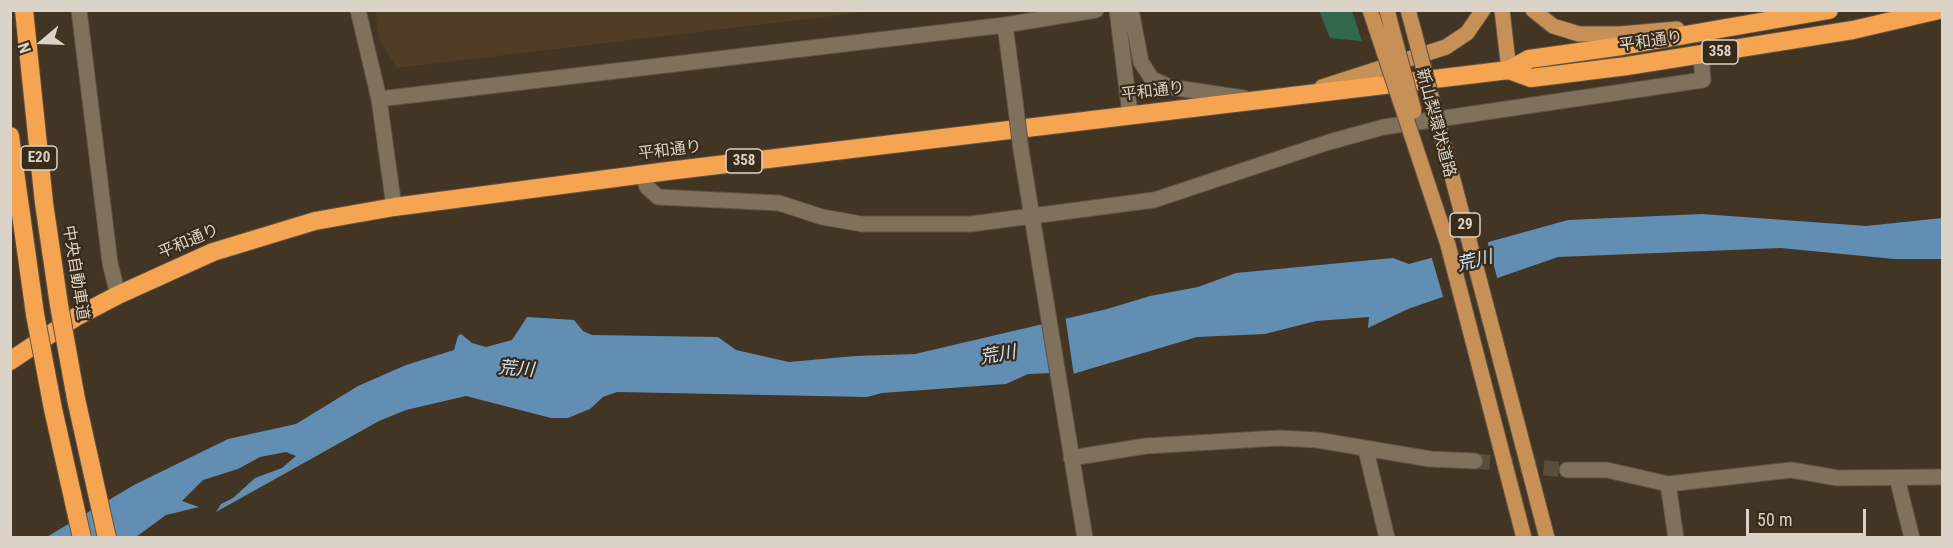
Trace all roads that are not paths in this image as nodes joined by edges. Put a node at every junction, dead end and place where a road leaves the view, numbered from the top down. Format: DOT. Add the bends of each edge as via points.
graph roads {
  1 [pos="24,10"];
  2 [pos="79,10"];
  3 [pos="358,10"];
  4 [pos="1096,10"];
  5 [pos="1117,10"];
  6 [pos="1131,10"];
  7 [pos="1370,10"];
  8 [pos="1387,10"];
  9 [pos="1409,10"];
  10 [pos="1483,10"];
  11 [pos="1502,10"];
  12 [pos="1533,10"];
  13 [pos="1829,10"];
  14 [pos="1934,12"];
  15 [pos="1764,23"];
  16 [pos="1005,25"];
  17 [pos="1386,35"];
  18 [pos="1701,55"];
  19 [pos="1509,70"];
  20 [pos="1293,95"];
  21 [pos="379,99"];
  22 [pos="1254,99"];
  23 [pos="1130,114"];
  24 [pos="10,136"];
  25 [pos="642,174"];
  26 [pos="394,207"];
  27 [pos="1034,222"];
  28 [pos="118,295"];
  29 [pos="10,361"];
  30 [pos="1366,450"];
  31 [pos="1070,452"];
  32 [pos="1475,461"];
  33 [pos="1567,470"];
  34 [pos="1897,477"];
  35 [pos="1942,477"];
  36 [pos="1668,484"];
  37 [pos="82,537"];
  38 [pos="107,537"];
  39 [pos="1084,537"];
  40 [pos="1387,537"];
  41 [pos="1524,537"];
  42 [pos="1547,537"];
  43 [pos="1676,537"];
  44 [pos="1912,537"];
  1 -- 38 [label="highway, 中央自動車道 / E20, bridge" via="59,305"];
  2 -- 28 [label="street" via="110,263"];
  3 -- 21 [label="street"];
  4 -- 16 [label="street"];
  5 -- 23 [label="street"];
  6 -- 22 [label="street" via="1141,62 1152,79 1170,87"];
  7 -- 17 [label="main road"];
  8 -- 17 [label="main road"];
  9 -- 42 [label="main road, 29, bridge"];
  10 -- 20 [label="main road" via="1467,33 1446,47"];
  11 -- 19 [label="main road"];
  12 -- 15 [label="main road" via="1553,26 1588,34"];
  13 -- 15 [label="highway, 平和通り / 358"];
  14 -- 18 [label="highway, 平和通り / 358" via="1853,30"];
  15 -- 19 [label="highway, 平和通り / 358" via="1529,58"];
  16 -- 21 [label="street"];
  16 -- 27 [label="street, bridge"];
  17 -- 41 [label="main road, 29, bridge" via="1448,245"];
  18 -- 19 [label="highway, 平和通り / 358" via="1531,78"];
  18 -- 27 [label="street" via="1703,80 1384,127 1154,200"];
  19 -- 20 [label="highway, 平和通り / 358"];
  20 -- 22 [label="highway, 平和通り / 358"];
  21 -- 26 [label="street"];
  22 -- 23 [label="highway, 平和通り / 358"];
  23 -- 25 [label="highway, 平和通り / 358"];
  24 -- 37 [label="highway, E20, bridge" via="35,314"];
  25 -- 26 [label="highway, 平和通り / 358"];
  25 -- 27 [label="street" via="646,187 658,197 780,202 822,217 862,224"];
  26 -- 28 [label="highway, 平和通り / 358" via="274,231 213,252"];
  27 -- 31 [label="street"];
  28 -- 29 [label="highway, 平和通り / 358" via="76,316"];
  30 -- 31 [label="street" via="1317,440 1279,438"];
  30 -- 32 [label="street"];
  30 -- 40 [label="street"];
  31 -- 39 [label="street"];
  33 -- 36 [label="street" via="1607,470"];
  34 -- 35 [label="street"];
  34 -- 36 [label="street" via="1838,478 1791,470"];
  34 -- 44 [label="street"];
  36 -- 43 [label="street"];
}
